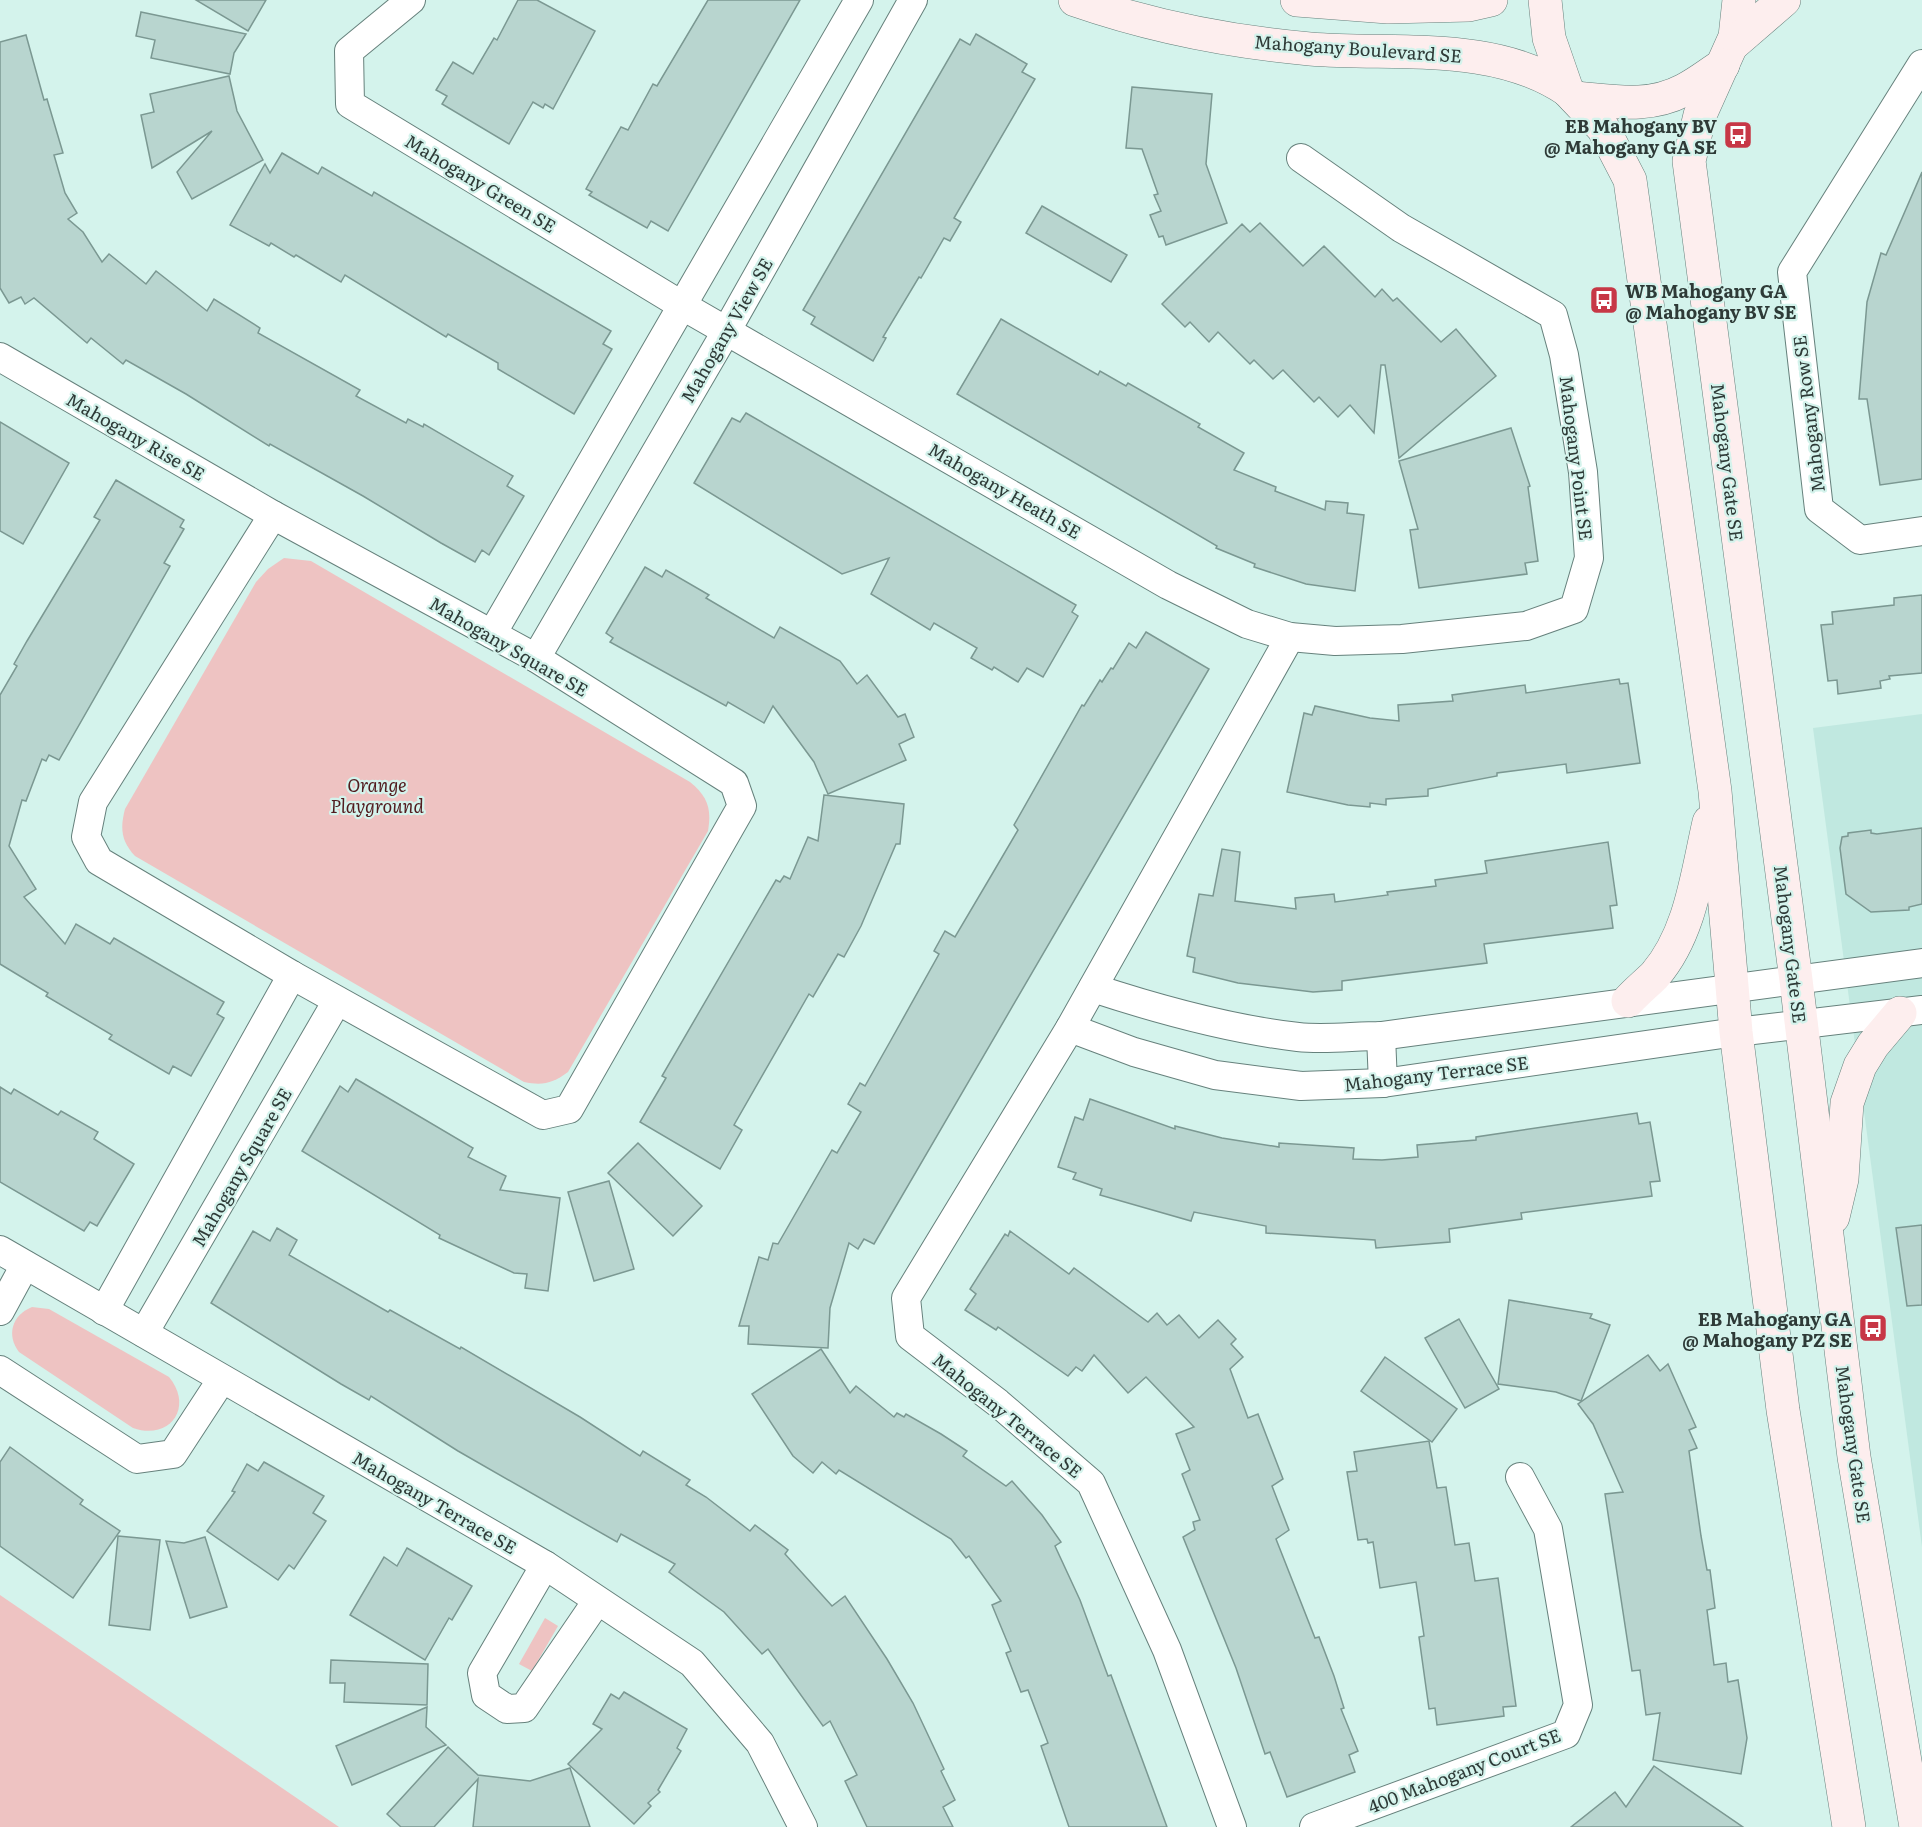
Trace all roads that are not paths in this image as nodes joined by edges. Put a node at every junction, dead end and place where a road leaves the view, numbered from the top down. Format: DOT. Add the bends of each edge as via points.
graph roads {
  1 [pos="411,0"];
  2 [pos="859,0"];
  3 [pos="913,0"];
  4 [pos="1075,0"];
  5 [pos="1297,0"];
  6 [pos="1491,0"];
  7 [pos="1545,0"];
  8 [pos="1739,0"];
  9 [pos="1784,0"];
  10 [pos="1727,55"];
  11 [pos="1922,64"];
  12 [pos="1571,94"];
  13 [pos="1301,158"];
  14 [pos="683,306"];
  15 [pos="727,330"];
  16 [pos="0,357"];
  17 [pos="273,515"];
  18 [pos="1922,531"];
  19 [pos="492,634"];
  20 [pos="1290,637"];
  21 [pos="536,658"];
  22 [pos="1715,791"];
  23 [pos="1922,963"];
  24 [pos="292,975"];
  25 [pos="1796,980"];
  26 [pos="1732,987"];
  27 [pos="1093,988"];
  28 [pos="1628,1000"];
  29 [pos="338,1001"];
  30 [pos="1911,1012"];
  31 [pos="1801,1024"];
  32 [pos="1070,1028"];
  33 [pos="1736,1032"];
  34 [pos="1380,1036"];
  35 [pos="1383,1083"];
  36 [pos="1827,1242"];
  37 [pos="0,1250"];
  38 [pos="25,1265"];
  39 [pos="0,1311"];
  40 [pos="104,1311"];
  41 [pos="144,1334"];
  42 [pos="0,1370"];
  43 [pos="222,1379"];
  44 [pos="1520,1477"];
  45 [pos="545,1565"];
  46 [pos="597,1601"];
  47 [pos="803,1827"];
  48 [pos="1232,1827"];
  49 [pos="1314,1827"];
  50 [pos="1849,1827"];
  51 [pos="1916,1827"];
  1 -- 14 [label="street, Mahogany Green SE" via="349,51 350,104"];
  2 -- 14 [label="street"];
  3 -- 15 [label="street, Mahogany View SE"];
  4 -- 12 [label="street, Mahogany Boulevard SE" via="1144,21 1230,39 1309,49 1472,55 1525,67"];
  5 -- 6 [label="street" via="1388,7 1469,5"];
  7 -- 12 [label="street" via="1549,38"];
  8 -- 10 [label="street" via="1738,28"];
  9 -- 10 [label="street"];
  10 -- 12 [label="street" via="1687,89 1653,101 1614,103"];
  10 -- 25 [label="street, Mahogany Gate SE" via="1700,115 1689,161"];
  11 -- 18 [label="street, Mahogany Row SE" via="1792,272 1819,508 1860,540"];
  12 -- 22 [label="street" via="1603,128 1630,180"];
  13 -- 20 [label="street, Mahogany Point SE" via="1401,228 1553,315 1564,355 1582,472 1589,558 1574,609 1526,626 1402,639 1335,641"];
  14 -- 15 [label="street, Mahogany Green SE"];
  14 -- 19 [label="street"];
  15 -- 20 [label="street, Mahogany Heath SE" via="1168,585 1247,624"];
  15 -- 21 [label="street, Mahogany View SE"];
  16 -- 17 [label="street, Mahogany Rise SE"];
  17 -- 19 [label="street, Mahogany Square SE"];
  17 -- 24 [label="street, Mahogany Square SE" via="93,802 86,837 99,861"];
  19 -- 21 [label="street, Mahogany Square SE"];
  20 -- 27 [label="street, Mahogany Terrace SE"];
  21 -- 29 [label="street, Mahogany Square SE" via="734,783 742,806 575,1099 569,1109 543,1115"];
  22 -- 26 [label="street"];
  22 -- 28 [label="street" via="1679,937 1656,974"];
  23 -- 25 [label="street"];
  24 -- 29 [label="street, Mahogany Square SE"];
  24 -- 40 [label="street"];
  25 -- 26 [label="street"];
  25 -- 31 [label="street, Mahogany Gate SE"];
  26 -- 28 [label="street"];
  26 -- 33 [label="street"];
  27 -- 32 [label="street, Mahogany Terrace SE"];
  27 -- 34 [label="street" via="1226,1026 1300,1037"];
  28 -- 34 [label="street"];
  29 -- 41 [label="street, Mahogany Square SE"];
  30 -- 31 [label="street, Mahogany Terrace SE"];
  30 -- 36 [label="street" via="1873,1045 1860,1066 1847,1102 1842,1179"];
  31 -- 33 [label="street, Mahogany Terrace SE"];
  31 -- 36 [label="street, Mahogany Gate SE"];
  32 -- 35 [label="street, Mahogany Terrace SE" via="1134,1052 1215,1075 1301,1086"];
  32 -- 48 [label="street, Mahogany Terrace SE" via="906,1298 910,1336 998,1403 1092,1483 1167,1650"];
  33 -- 35 [label="street, Mahogany Terrace SE"];
  33 -- 50 [label="street" via="1784,1410"];
  34 -- 35 [label="street"];
  36 -- 51 [label="street, Mahogany Gate SE" via="1855,1470"];
  37 -- 38 [label="street, Mahogany Terrace SE"];
  38 -- 39 [label="street"];
  38 -- 40 [label="street, Mahogany Terrace SE"];
  40 -- 41 [label="street, Mahogany Terrace SE"];
  41 -- 43 [label="street, Mahogany Terrace SE"];
  42 -- 43 [label="street" via="137,1459 173,1454"];
  43 -- 45 [label="street, Mahogany Terrace SE"];
  44 -- 49 [label="street, 400 Mahogany Court SE" via="1548,1529 1578,1705 1566,1734"];
  45 -- 46 [label="street, Mahogany Terrace SE"];
  45 -- 46 [label="street" via="482,1673 486,1695 507,1709 524,1708"];
  46 -- 47 [label="street, Mahogany Terrace SE" via="692,1663 760,1743"];
}
